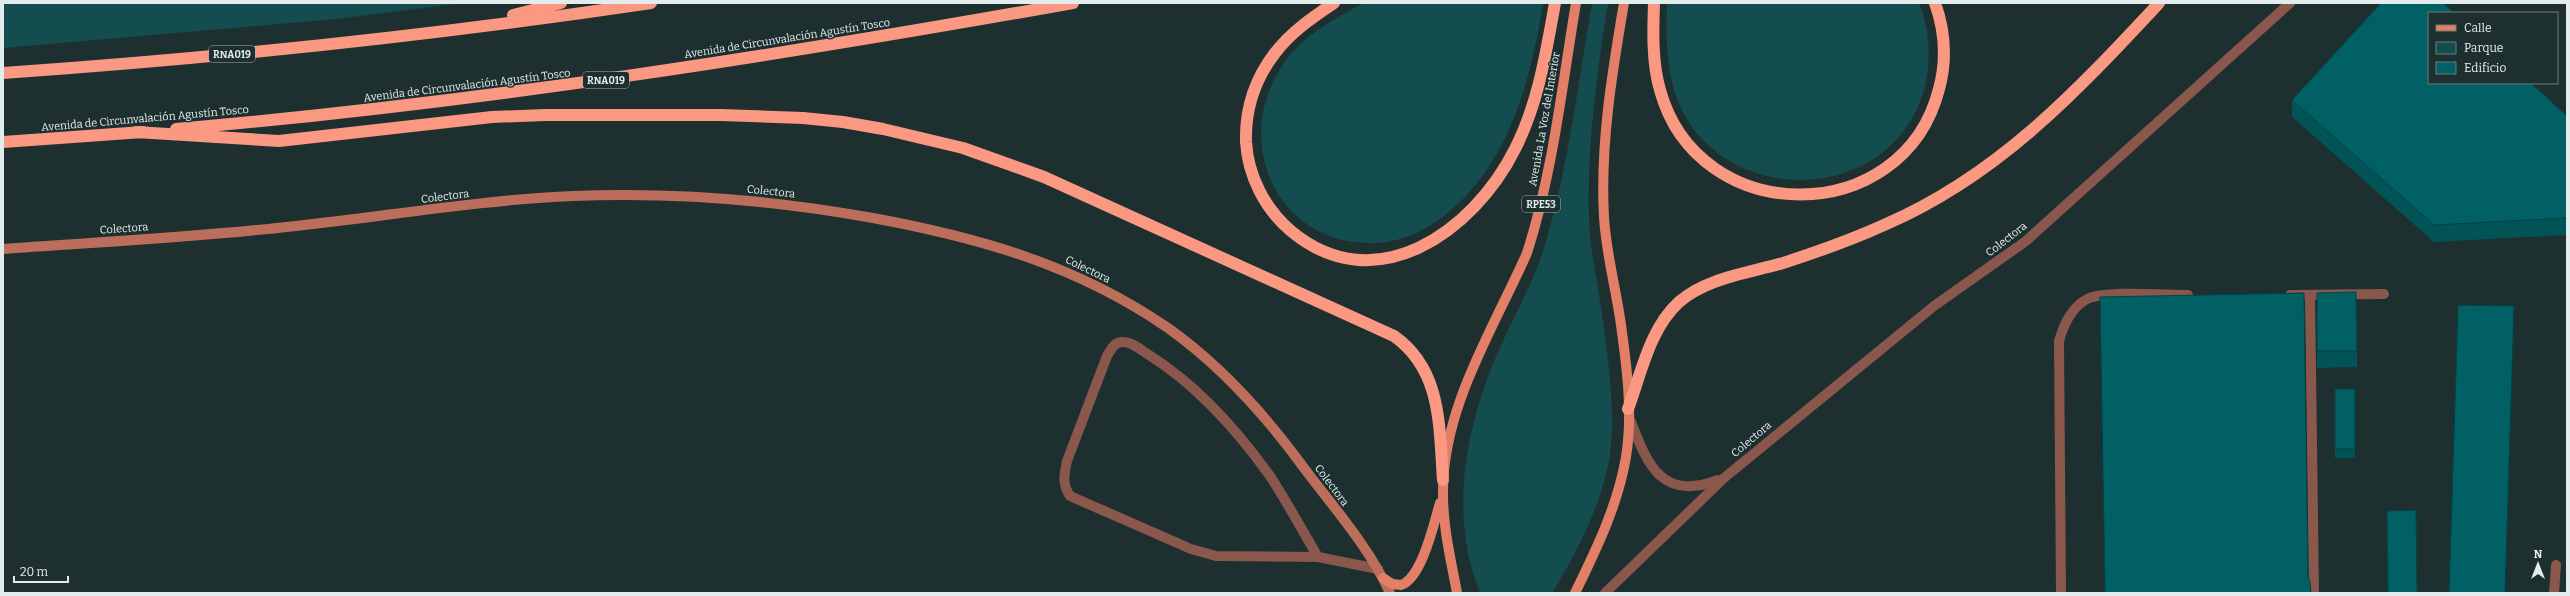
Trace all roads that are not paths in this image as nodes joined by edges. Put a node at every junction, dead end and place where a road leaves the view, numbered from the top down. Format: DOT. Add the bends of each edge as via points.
graph roads {
  1 [pos="561,3"];
  2 [pos="650,3"];
  3 [pos="1073,3"];
  4 [pos="1334,3"];
  5 [pos="1555,3"];
  6 [pos="1576,3"];
  7 [pos="1624,3"];
  8 [pos="1654,3"];
  9 [pos="1935,3"];
  10 [pos="2159,3"];
  11 [pos="2290,3"];
  12 [pos="461,28"];
  13 [pos="3,73"];
  14 [pos="136,132"];
  15 [pos="3,142"];
  16 [pos="3,249"];
  17 [pos="2384,294"];
  18 [pos="2199,295"];
  19 [pos="2278,295"];
  20 [pos="2310,295"];
  21 [pos="1628,413"];
  22 [pos="1724,478"];
  23 [pos="1443,480"];
  24 [pos="1443,495"];
  25 [pos="1318,557"];
  26 [pos="2556,565"];
  27 [pos="1380,573"];
  28 [pos="1390,593"];
  29 [pos="1457,593"];
  30 [pos="1575,593"];
  31 [pos="1605,593"];
  32 [pos="2061,593"];
  33 [pos="2314,593"];
  34 [pos="2554,593"];
  1 -- 12 [label="highway"];
  2 -- 12 [label="highway, RNA019"];
  3 -- 14 [label="highway, Avenida de Circunvalación Agustín Tosco / RNA019" via="708,65 562,86 343,113"];
  4 -- 5 [label="highway" via="1302,26 1275,52 1266,65 1252,96 1247,115 1247,151 1263,198 1272,212 1293,233 1334,254 1355,259 1377,260 1411,252 1437,239 1467,216 1494,185 1514,150 1534,101"];
  6 -- 23 [label="main road, Avenida La Voz del Interior / RPE53" via="1547,178 1534,231 1527,253 1464,392 1449,437"];
  7 -- 21 [label="main road" via="1604,155 1604,221 1622,337"];
  8 -- 9 [label="highway" via="1655,66 1660,90 1680,134 1713,167 1736,181 1763,191 1793,196 1821,194 1849,187 1876,176 1897,159 1914,140 1928,120 1942,78 1943,34"];
  10 -- 21 [label="highway" via="2048,118 1977,175 1925,206 1885,225 1828,248 1711,284 1679,302 1654,338"];
  11 -- 22 [label="street, Colectora" via="2026,240 1934,306"];
  12 -- 13 [label="highway, RNA019" via="248,53"];
  14 -- 15 [label="highway, Avenida de Circunvalación Agustín Tosco / RNA019"];
  14 -- 23 [label="highway" via="279,141 520,115 721,115 843,122 963,148 1044,177 1085,195 1398,339 1416,354 1428,375 1437,415"];
  16 -- 27 [label="main road, Colectora" via="284,227 523,199 624,195 709,197 766,202 861,216 967,238 1021,253 1100,287 1164,326 1195,349 1248,398 1273,428"];
  17 -- 20 [label="street"];
  18 -- 32 [label="street" via="2104,295 2088,299 2075,308 2064,323 2059,341"];
  19 -- 20 [label="street"];
  20 -- 33 [label="street"];
  21 -- 22 [label="street" via="1649,464 1663,480 1690,487 1703,486"];
  21 -- 30 [label="main road" via="1626,457 1621,480 1606,526"];
  22 -- 31 [label="street"];
  23 -- 24 [label="main road, Avenida La Voz del Interior"];
  24 -- 27 [label="main road" via="1425,552 1414,574 1401,585 1392,584"];
  24 -- 29 [label="main road" via="1445,532"];
  25 -- 25 [label="street" via="1216,556 1191,549 1070,496 1065,489 1064,479 1067,461 1106,356 1114,345 1122,342 1132,344 1169,367 1208,403 1248,447 1270,477"];
  25 -- 27 [label="street"];
  26 -- 34 [label="street"];
  27 -- 28 [label="main road, Colectora"];
}
